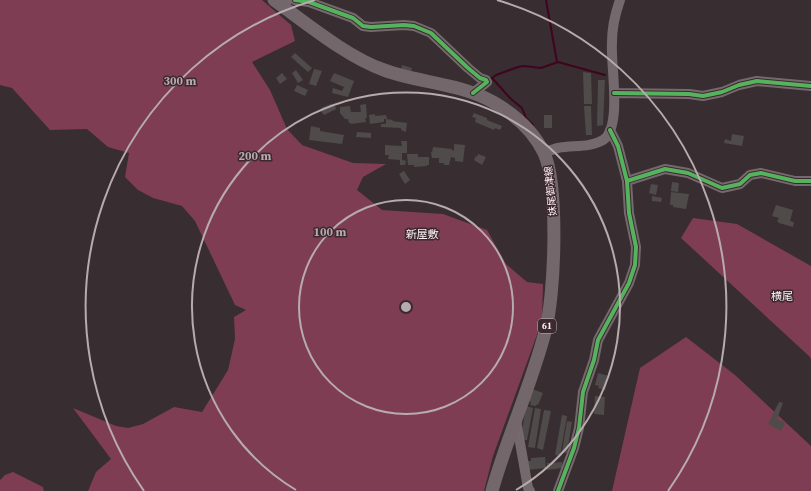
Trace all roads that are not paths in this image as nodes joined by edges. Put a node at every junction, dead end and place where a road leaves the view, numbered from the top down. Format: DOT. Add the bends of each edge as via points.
graph roads {
  1 [pos="296,0"];
  2 [pos="620,0"];
  3 [pos="284,1"];
  4 [pos="811,86"];
  5 [pos="473,93"];
  6 [pos="614,93"];
  7 [pos="610,130"];
  8 [pos="544,153"];
  9 [pos="627,180"];
  10 [pos="811,181"];
  11 [pos="515,418"];
  12 [pos="492,491"];
  13 [pos="530,491"];
  14 [pos="558,491"];
  1 -- 5 [label="street" via="348,16 364,26 414,26 431,33 468,68 486,80 487,82"];
  2 -- 6 [label="street" via="614,16 612,43"];
  3 -- 5 [label="main road, 妹尾御津線 / 61" via="334,42 364,62 398,75"];
  4 -- 6 [label="street" via="758,81 703,96"];
  5 -- 8 [label="main road, 妹尾御津線 / 61" via="515,116 526,126"];
  6 -- 7 [label="street"];
  7 -- 8 [label="street" via="603,140"];
  7 -- 9 [label="street" via="618,146"];
  8 -- 11 [label="main road, 妹尾御津線 / 61" via="552,195 550,312 546,332"];
  9 -- 10 [label="street" via="665,168 688,173 722,188 740,184 750,175 760,173 795,181"];
  9 -- 14 [label="street" via="629,213 636,247 635,265 629,283 598,340 583,392 574,448"];
  11 -- 12 [label="main road, 妹尾御津線 / 61"];
  11 -- 13 [label="street"];
}
